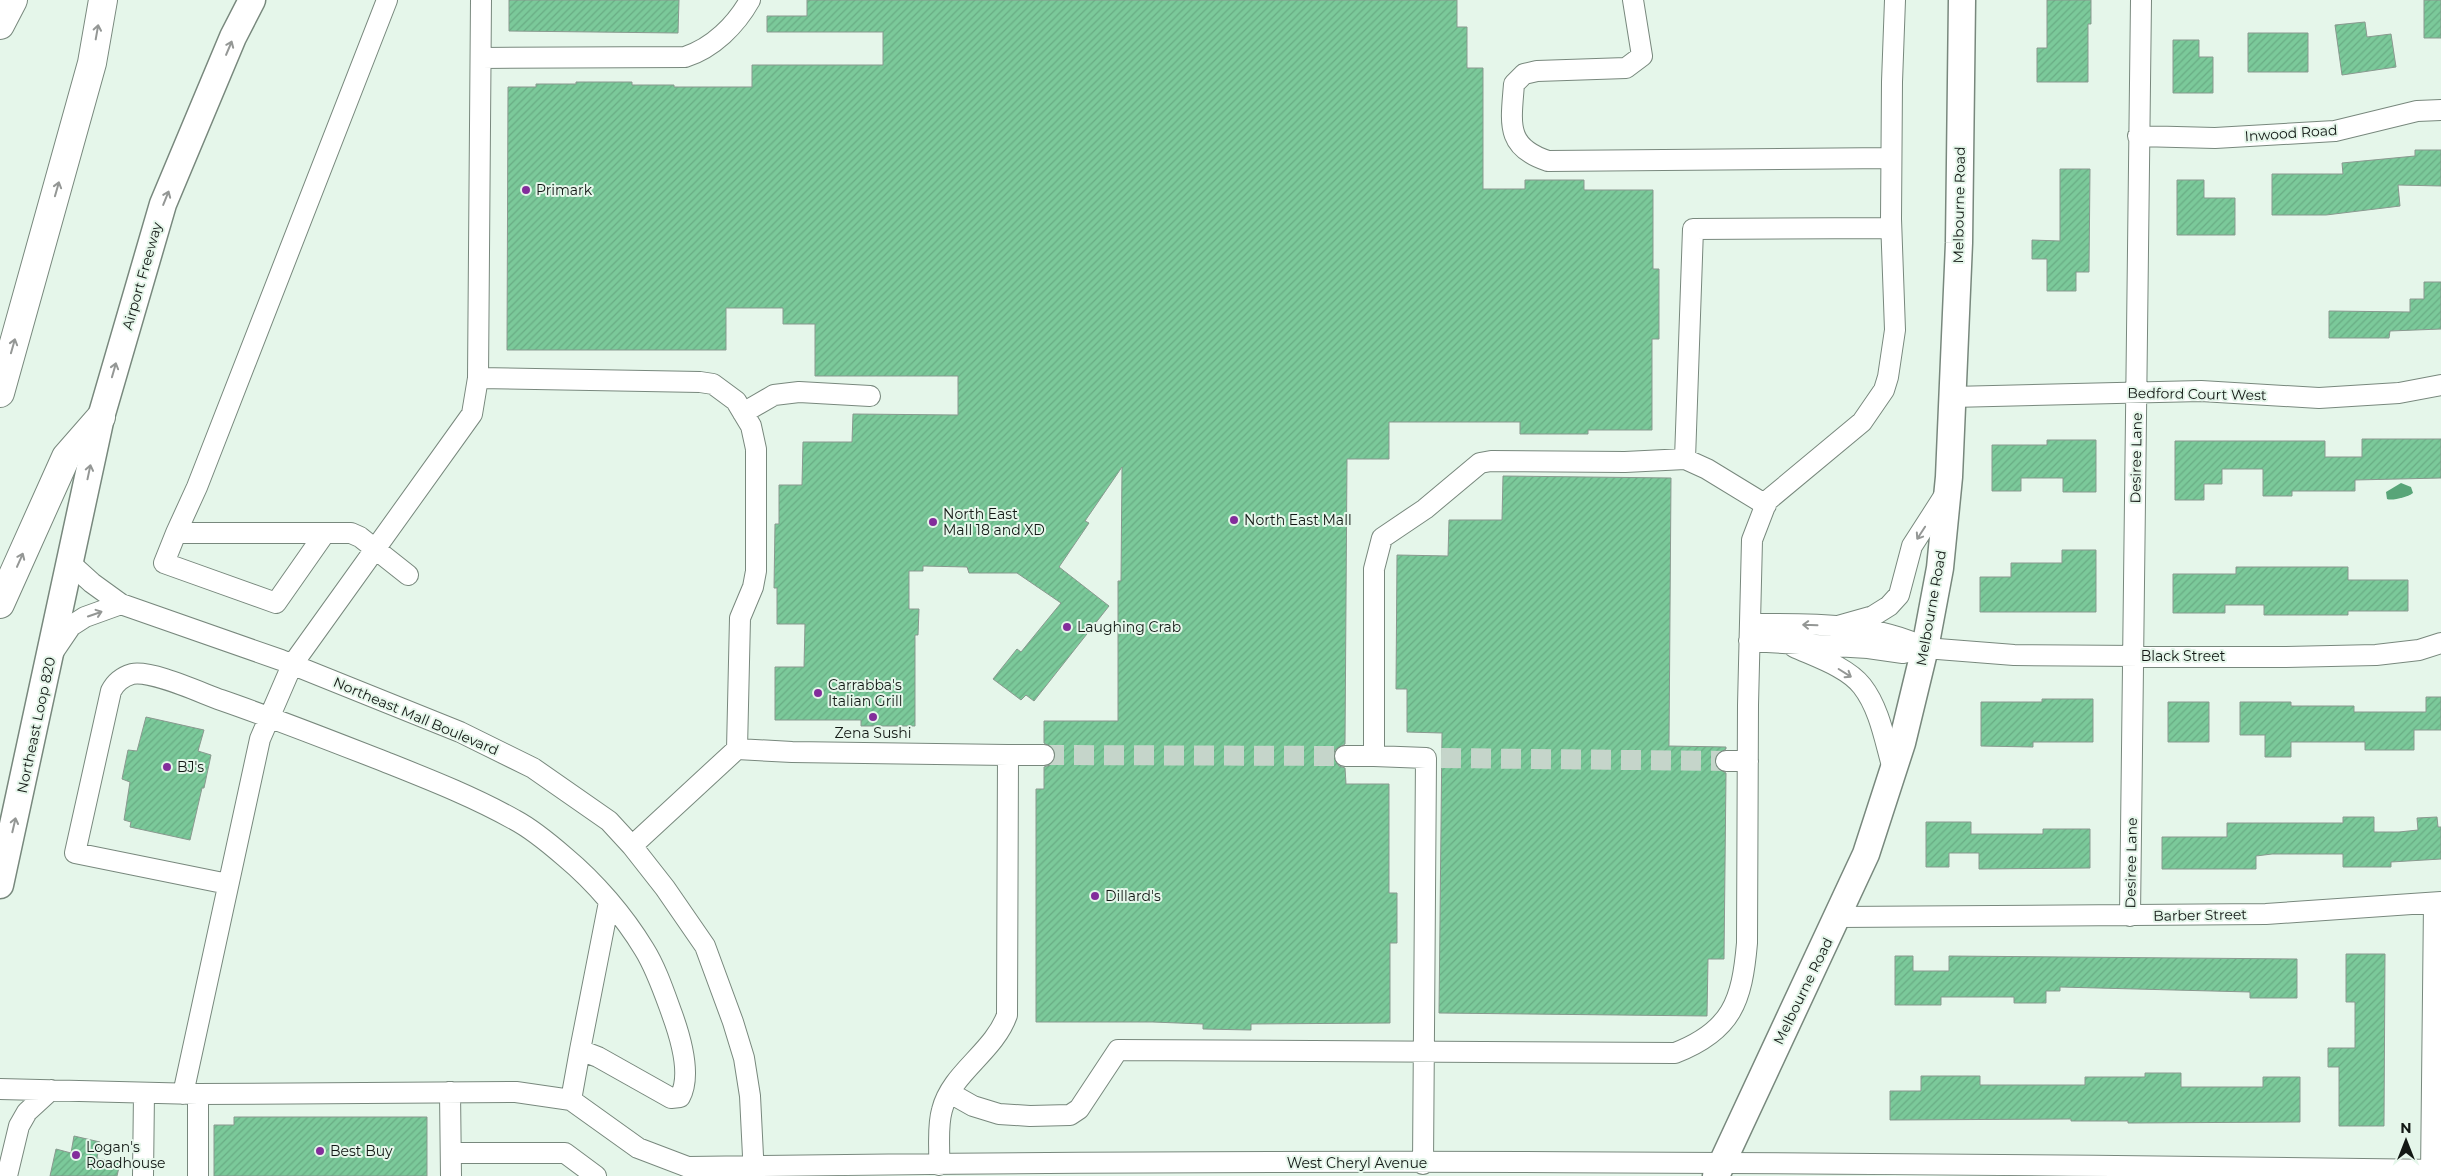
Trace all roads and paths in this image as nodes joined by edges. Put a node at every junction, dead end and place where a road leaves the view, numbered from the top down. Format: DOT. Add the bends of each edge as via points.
graph roads {
  1 [pos="13,0"];
  2 [pos="103,0"];
  3 [pos="252,0"];
  4 [pos="387,0"];
  5 [pos="481,0"];
  6 [pos="750,0"];
  7 [pos="1633,0"];
  8 [pos="1895,0"];
  9 [pos="1962,0"];
  10 [pos="2141,0"];
  11 [pos="0,25"];
  12 [pos="481,58"];
  13 [pos="2441,110"];
  14 [pos="2138,136"];
  15 [pos="1891,158"];
  16 [pos="1891,228"];
  17 [pos="478,378"];
  18 [pos="2441,385"];
  19 [pos="2137,392"];
  20 [pos="0,393"];
  21 [pos="870,396"];
  22 [pos="1952,397"];
  23 [pos="743,412"];
  24 [pos="101,417"];
  25 [pos="1685,459"];
  26 [pos="1947,492"];
  27 [pos="1766,505"];
  28 [pos="176,533"];
  29 [pos="326,533"];
  30 [pos="375,549"];
  31 [pos="71,564"];
  32 [pos="408,575"];
  33 [pos="0,604"];
  34 [pos="121,604"];
  35 [pos="1834,627"];
  36 [pos="1749,633"];
  37 [pos="1786,643"];
  38 [pos="2441,643"];
  39 [pos="1925,648"];
  40 [pos="51,656"];
  41 [pos="2134,656"];
  42 [pos="292,664"];
  43 [pos="269,715"];
  44 [pos="737,749"];
  45 [pos="1008,755"];
  46 [pos="1044,755"];
  47 [pos="1345,756"];
  48 [pos="1374,756"];
  49 [pos="1726,761"];
  50 [pos="1748,761"];
  51 [pos="1893,769"];
  52 [pos="632,846"];
  53 [pos="228,884"];
  54 [pos="0,886"];
  55 [pos="609,902"];
  56 [pos="2437,903"];
  57 [pos="2130,916"];
  58 [pos="1838,918"];
  59 [pos="580,1050"];
  60 [pos="1423,1051"];
  61 [pos="0,1089"];
  62 [pos="51,1090"];
  63 [pos="450,1092"];
  64 [pos="144,1093"];
  65 [pos="950,1093"];
  66 [pos="191,1094"];
  67 [pos="571,1100"];
  68 [pos="451,1153"];
  69 [pos="940,1164"];
  70 [pos="1423,1164"];
  71 [pos="1237,1169"];
  72 [pos="1356,1169"];
  73 [pos="1025,1170"];
  74 [pos="1583,1170"];
  75 [pos="1718,1170"];
  76 [pos="2004,1170"];
  77 [pos="754,1171"];
  78 [pos="2434,1172"];
  79 [pos="7,1176"];
  80 [pos="143,1176"];
  81 [pos="198,1176"];
  82 [pos="451,1176"];
  83 [pos="596,1176"];
  1 -- 11 [label="highway"];
  20 -- 2 [label="highway, one-way" via="92,63"];
  24 -- 3 [label="main road, Airport Freeway, one-way" via="163,204"];
  4 -- 28 [label="street"];
  5 -- 12 [label="street"];
  6 -- 12 [label="street" via="740,17 720,37 700,52 685,57"];
  7 -- 15 [label="street" via="1642,56 1626,68 1537,71 1524,74 1514,84 1513,128 1516,142 1530,155 1548,161"];
  8 -- 15 [label="street"];
  9 -- 22 [label="main road, Melbourne Road" via="1959,242"];
  10 -- 14 [label="street, Desiree Lane"];
  12 -- 17 [label="street"];
  13 -- 14 [label="street, Inwood Road" via="2417,111 2335,131 2215,138"];
  14 -- 19 [label="street, Desiree Lane"];
  15 -- 16 [label="street"];
  16 -- 25 [label="street" via="1692,230"];
  16 -- 27 [label="street" via="1895,330 1884,390 1862,422"];
  17 -- 23 [label="street" via="700,382 713,384 736,401"];
  17 -- 30 [label="street" via="472,414"];
  18 -- 19 [label="street, Bedford Court West" via="2398,393 2319,398 2201,391"];
  19 -- 22 [label="street, Bedford Court West"];
  19 -- 41 [label="street, Desiree Lane"];
  21 -- 23 [label="street" via="800,392 774,395"];
  22 -- 26 [label="main road, Melbourne Road"];
  23 -- 44 [label="street" via="751,426 756,449 756,551 753,587 740,618"];
  31 -- 24 [label="main road, Airport Freeway, one-way"];
  33 -- 24 [label="highway, one-way" via="66,457"];
  25 -- 27 [label="street"];
  25 -- 48 [label="street" via="1480,463 1425,509 1382,538 1374,569"];
  26 -- 35 [label="street, one-way" via="1912,546 1899,595 1873,616"];
  26 -- 39 [label="main road, Melbourne Road" via="1940,568"];
  27 -- 36 [label="street" via="1752,540"];
  28 -- 29 [label="street"];
  28 -- 29 [label="street" via="164,563 276,603"];
  29 -- 30 [label="street" via="351,533"];
  30 -- 32 [label="street"];
  30 -- 42 [label="street"];
  31 -- 34 [label="street, Northeast Mall Boulevard"];
  31 -- 40 [label="main road, Northeast Loop 820"];
  40 -- 34 [label="street, one-way" via="71,626 85,617"];
  34 -- 42 [label="street, Northeast Mall Boulevard"];
  35 -- 36 [label="street, one-way"];
  35 -- 39 [label="street" via="1905,637"];
  36 -- 37 [label="street"];
  36 -- 50 [label="street"];
  37 -- 39 [label="street" via="1903,653"];
  37 -- 51 [label="street, one-way" via="1841,670 1861,685 1879,720"];
  38 -- 41 [label="street, Black Street" via="2419,650 2376,655"];
  39 -- 41 [label="street, Black Street" via="2014,655"];
  39 -- 51 [label="main road, Melbourne Road"];
  54 -- 40 [label="main road, Northeast Loop 820, one-way"];
  41 -- 57 [label="street, Desiree Lane"];
  42 -- 43 [label="street"];
  42 -- 52 [label="street, Northeast Mall Boulevard" via="460,732 533,768 590,805 609,820"];
  43 -- 53 [label="street" via="260,739"];
  43 -- 53 [label="street" via="143,674 122,678 111,691 75,853"];
  43 -- 55 [label="street" via="459,792 517,821 566,857"];
  44 -- 45 [label="street"];
  44 -- 52 [label="street"];
  45 -- 46 [label="street"];
  45 -- 65 [label="street" via="1007,1015 996,1038"];
  47 -- 48 [label="street"];
  48 -- 60 [label="street" via="1434,758"];
  49 -- 50 [label="street"];
  50 -- 60 [label="street" via="1749,886 1745,969 1738,1001 1716,1030 1695,1045 1675,1053"];
  51 -- 58 [label="main road, Melbourne Road" via="1866,854"];
  52 -- 77 [label="street, Northeast Mall Boulevard" via="705,946 744,1058 750,1096"];
  53 -- 66 [label="street"];
  55 -- 59 [label="street"];
  55 -- 59 [label="street" via="645,950 664,994 681,1039 684,1089 680,1097 671,1098"];
  56 -- 57 [label="street, Barber Street" via="2266,914"];
  56 -- 78 [label="street"];
  57 -- 58 [label="street, Barber Street"];
  58 -- 75 [label="main road, Melbourne Road"];
  59 -- 67 [label="street"];
  60 -- 65 [label="street" via="1118,1050 1079,1109 1070,1115 999,1114 973,1106"];
  60 -- 70 [label="street"];
  61 -- 62 [label="street"];
  62 -- 64 [label="street"];
  62 -- 79 [label="street" via="26,1112 19,1126"];
  63 -- 66 [label="street"];
  63 -- 67 [label="street" via="516,1092"];
  63 -- 68 [label="street"];
  64 -- 66 [label="street"];
  64 -- 80 [label="street"];
  65 -- 69 [label="street" via="942,1109"];
  66 -- 81 [label="street"];
  67 -- 77 [label="street, West Cheryl Avenue" via="638,1148 688,1167"];
  68 -- 82 [label="street"];
  68 -- 83 [label="street" via="565,1153"];
  69 -- 73 [label="street, West Cheryl Avenue"];
  69 -- 77 [label="street, West Cheryl Avenue"];
  70 -- 72 [label="street, West Cheryl Avenue"];
  70 -- 74 [label="street, West Cheryl Avenue"];
  71 -- 72 [label="street, West Cheryl Avenue"];
  71 -- 73 [label="street, West Cheryl Avenue"];
  74 -- 75 [label="street, West Cheryl Avenue"];
  75 -- 76 [label="street, West Cheryl Avenue"];
  76 -- 78 [label="street, West Cheryl Avenue"];
}
